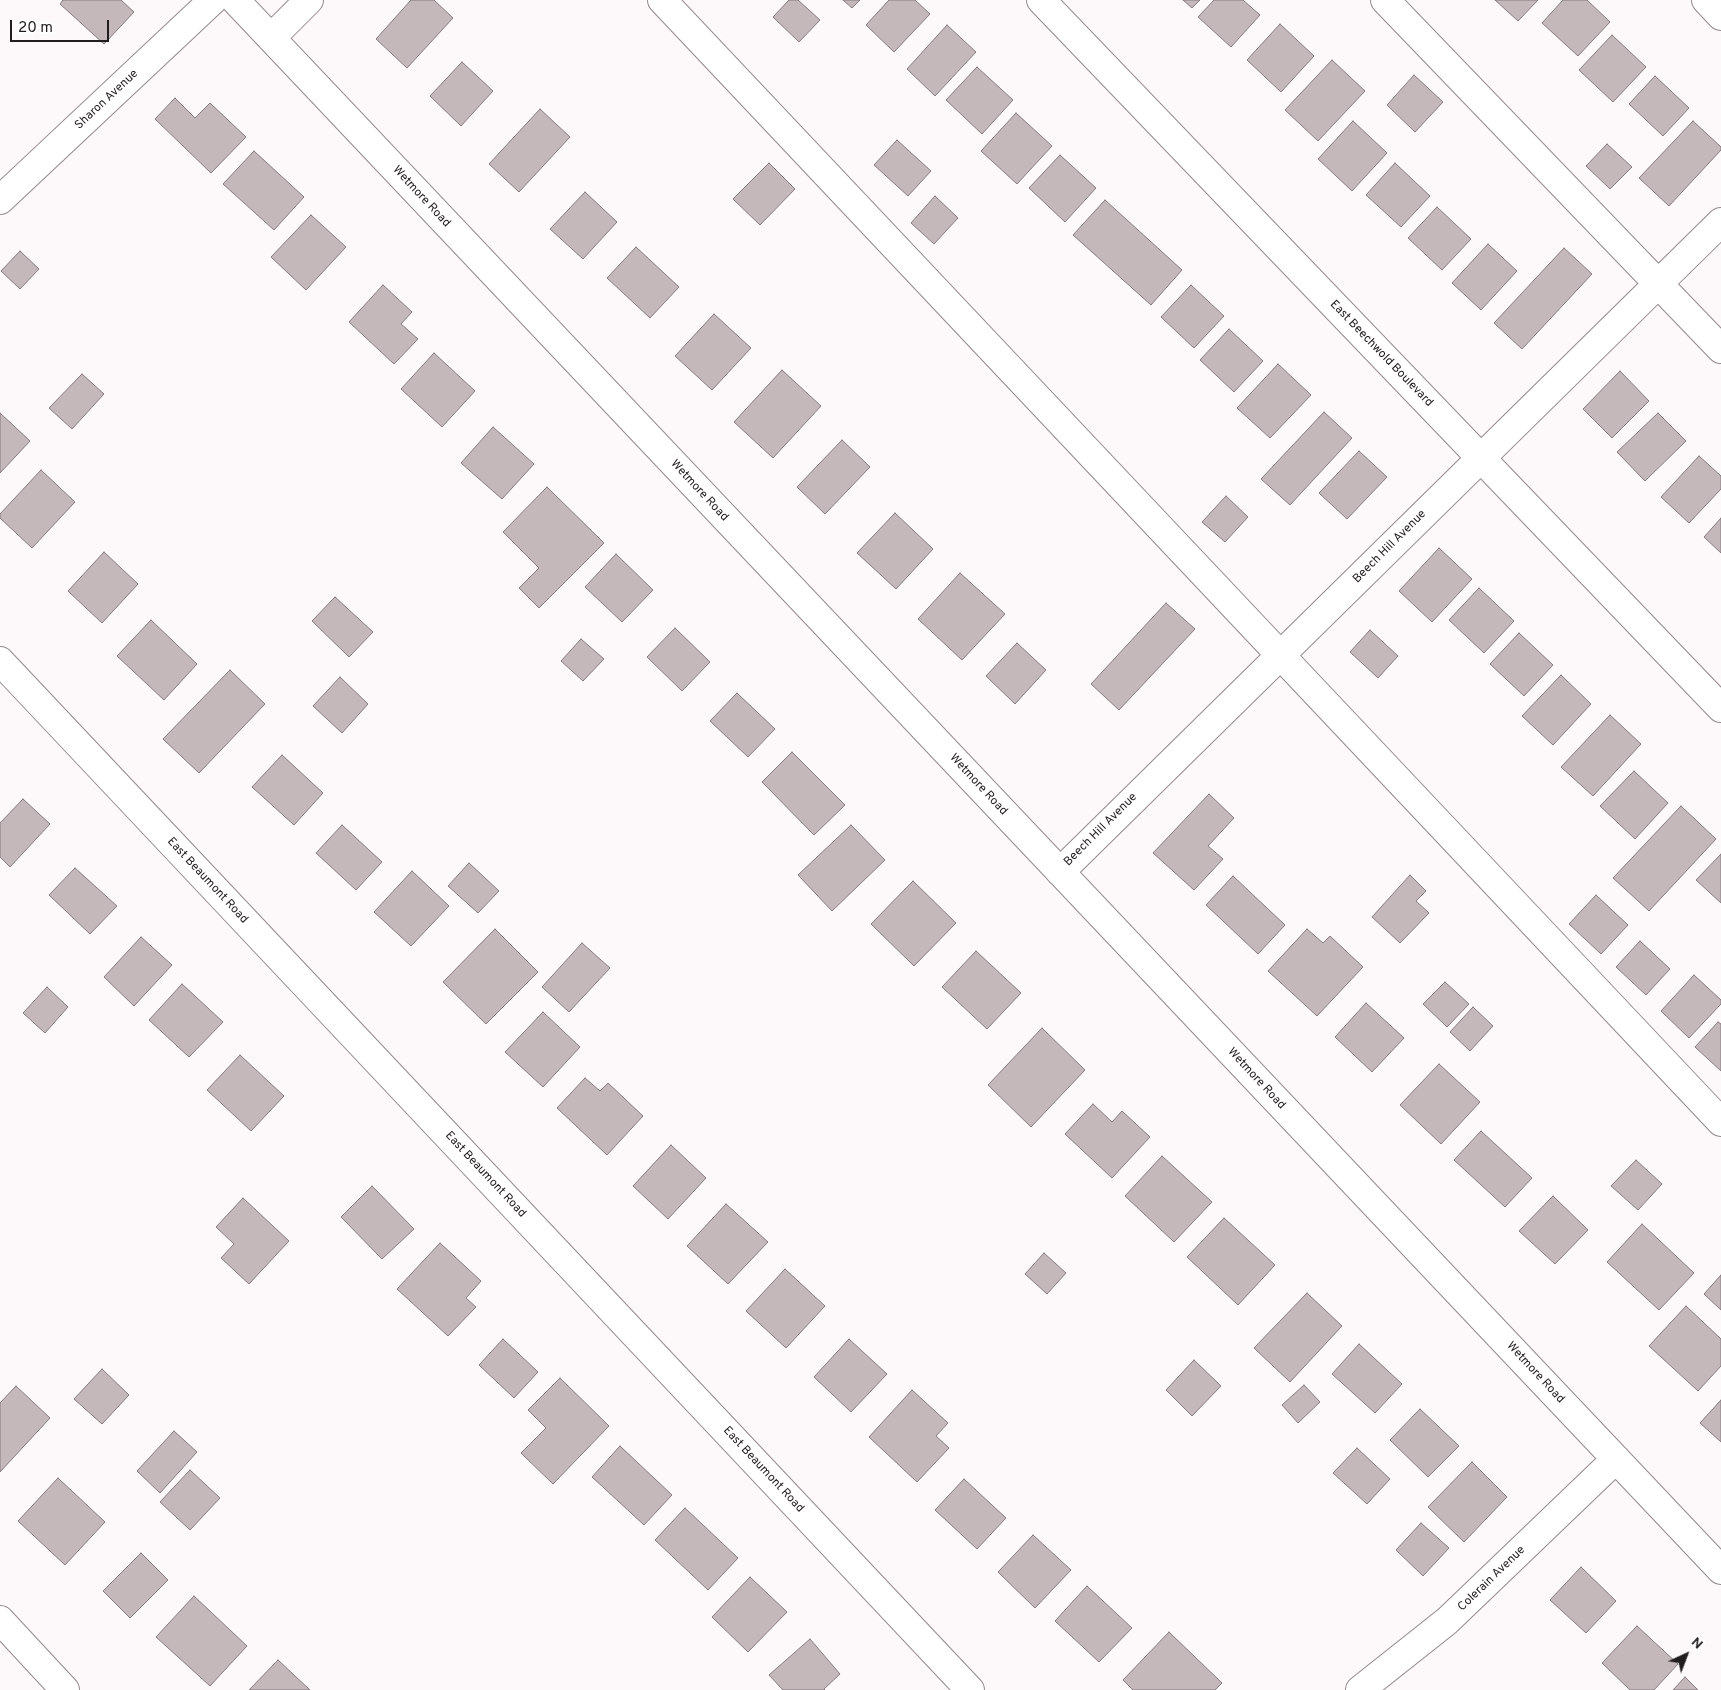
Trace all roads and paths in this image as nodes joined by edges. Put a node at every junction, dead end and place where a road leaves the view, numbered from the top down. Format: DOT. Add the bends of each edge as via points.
graph roads {
  1 [pos="213,0"];
  2 [pos="235,0"];
  3 [pos="309,0"];
  4 [pos="662,0"];
  5 [pos="1041,0"];
  6 [pos="1385,0"];
  7 [pos="1706,0"];
  8 [pos="1721,16"];
  9 [pos="270,38"];
  10 [pos="0,200"];
  11 [pos="1721,222"];
  12 [pos="1658,284"];
  13 [pos="1721,349"];
  14 [pos="1481,458"];
  15 [pos="1280,655"];
  16 [pos="0,661"];
  17 [pos="1721,708"];
  18 [pos="1060,872"];
  19 [pos="1721,1122"];
  20 [pos="1616,1459"];
  21 [pos="1721,1570"];
  22 [pos="0,1620"];
  23 [pos="65,1690"];
  24 [pos="970,1690"];
  25 [pos="1360,1690"];
  1 -- 10 [label="street, Sharon Avenue"];
  2 -- 9 [label="street, Wetmore Road"];
  3 -- 9 [label="street"];
  4 -- 15 [label="street"];
  5 -- 14 [label="street, East Beechwold Boulevard"];
  6 -- 12 [label="street"];
  7 -- 8 [label="street"];
  9 -- 18 [label="street, Wetmore Road"];
  11 -- 12 [label="street, Beech Hill Avenue"];
  12 -- 13 [label="street"];
  12 -- 14 [label="street, Beech Hill Avenue"];
  14 -- 15 [label="street, Beech Hill Avenue"];
  14 -- 17 [label="street, East Beechwold Boulevard"];
  15 -- 18 [label="street, Beech Hill Avenue"];
  15 -- 19 [label="street"];
  16 -- 24 [label="street, East Beaumont Road"];
  18 -- 20 [label="street, Wetmore Road"];
  20 -- 21 [label="street, Wetmore Road"];
  20 -- 25 [label="street, Colerain Avenue" via="1447,1621"];
  22 -- 23 [label="street"];
}
